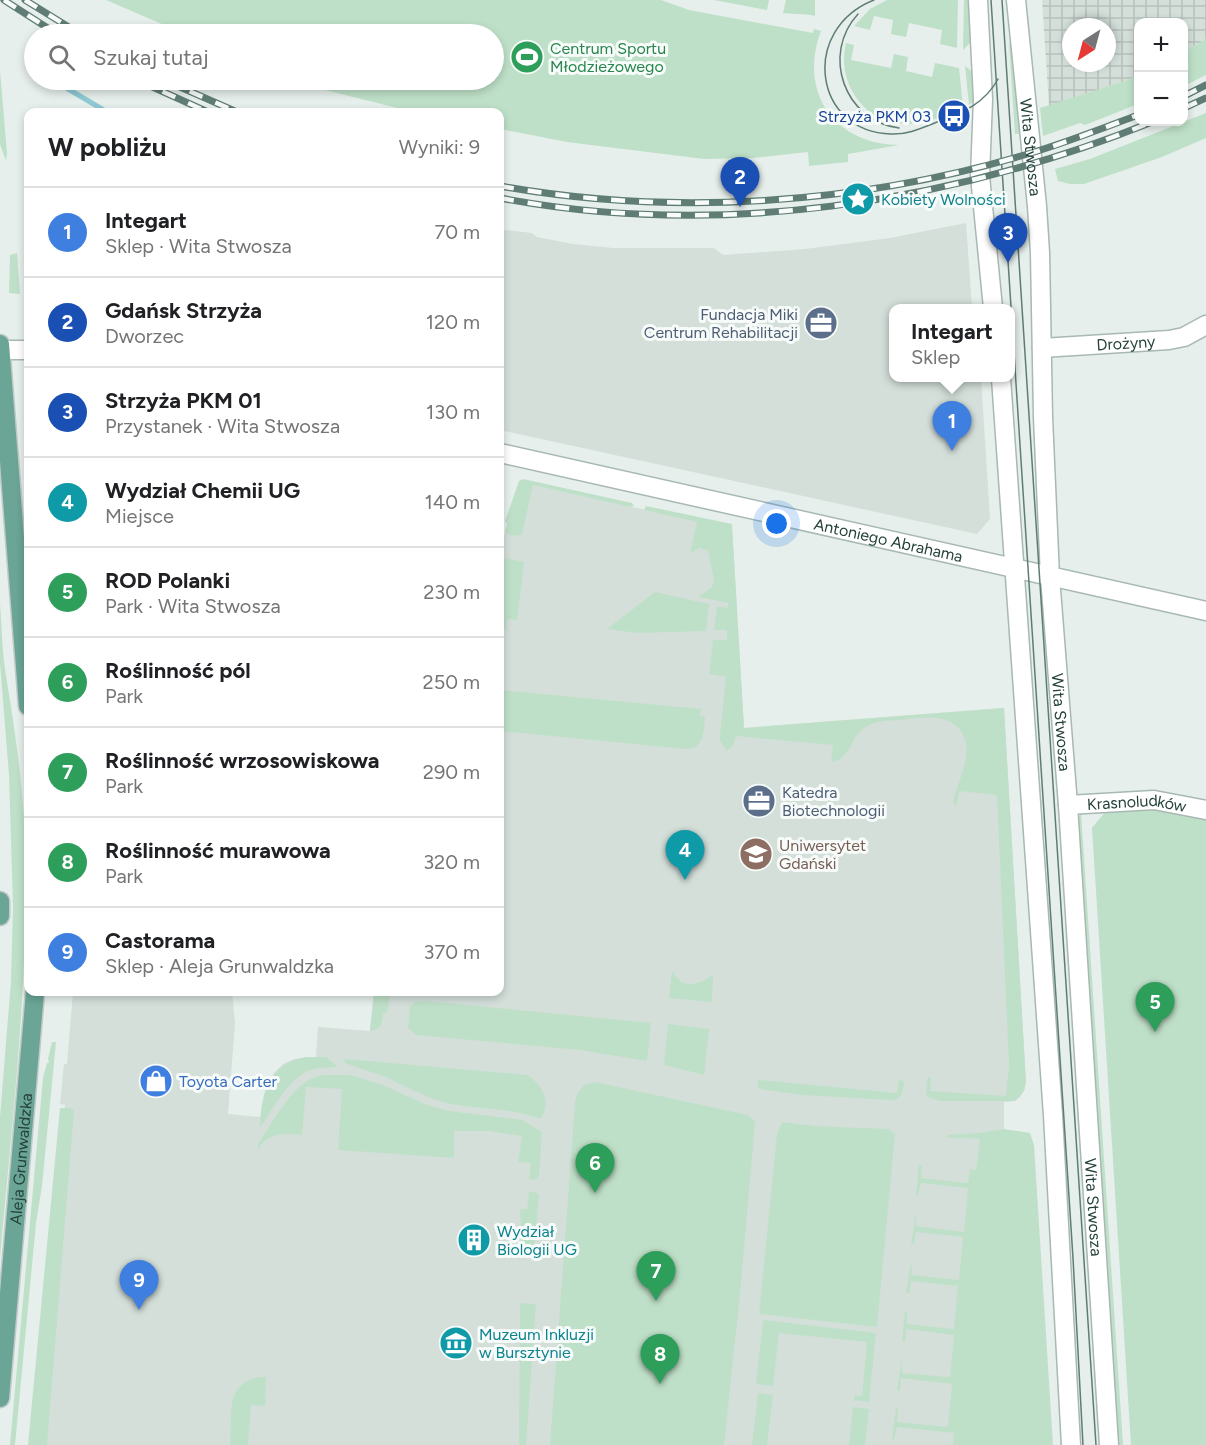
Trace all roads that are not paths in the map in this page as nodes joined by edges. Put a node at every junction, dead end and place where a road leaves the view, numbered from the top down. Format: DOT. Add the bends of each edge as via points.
graph roads {
  1 [pos="978,0"];
  2 [pos="1016,0"];
  3 [pos="993,304"];
  4 [pos="1206,324"];
  5 [pos="0,344"];
  6 [pos="1042,348"];
  7 [pos="0,350"];
  8 [pos="24,350"];
  9 [pos="1001,382"];
  10 [pos="504,454"];
  11 [pos="1015,569"];
  12 [pos="1050,577"];
  13 [pos="1206,611"];
  14 [pos="24,655"];
  15 [pos="1068,805"];
  16 [pos="1206,810"];
  17 [pos="0,901"];
  18 [pos="0,916"];
  19 [pos="35,996"];
  20 [pos="0,1398"];
  21 [pos="1071,1445"];
  22 [pos="1109,1445"];
  1 -- 3 [label="street" via="983,99 981,176"];
  2 -- 6 [label="street, Wita Stwosza" via="1037,206"];
  4 -- 6 [label="street, Drożyny" via="1184,337 1169,340"];
  5 -- 7 [label="main road"];
  6 -- 12 [label="street, Wita Stwosza"];
  7 -- 8 [label="street"];
  7 -- 14 [label="main road"];
  9 -- 11 [label="street"];
  10 -- 11 [label="street, Antoniego Abrahama"];
  11 -- 12 [label="street, Antoniego Abrahama"];
  11 -- 21 [label="street" via="1053,1115"];
  12 -- 13 [label="street, Antoniego Abrahama"];
  12 -- 15 [label="street, Wita Stwosza"];
  15 -- 16 [label="street, Krasnoludków" via="1154,800"];
  15 -- 22 [label="street, Wita Stwosza"];
  17 -- 18 [label="main road"];
  19 -- 20 [label="main road, Aleja Grunwaldzka"];
}
